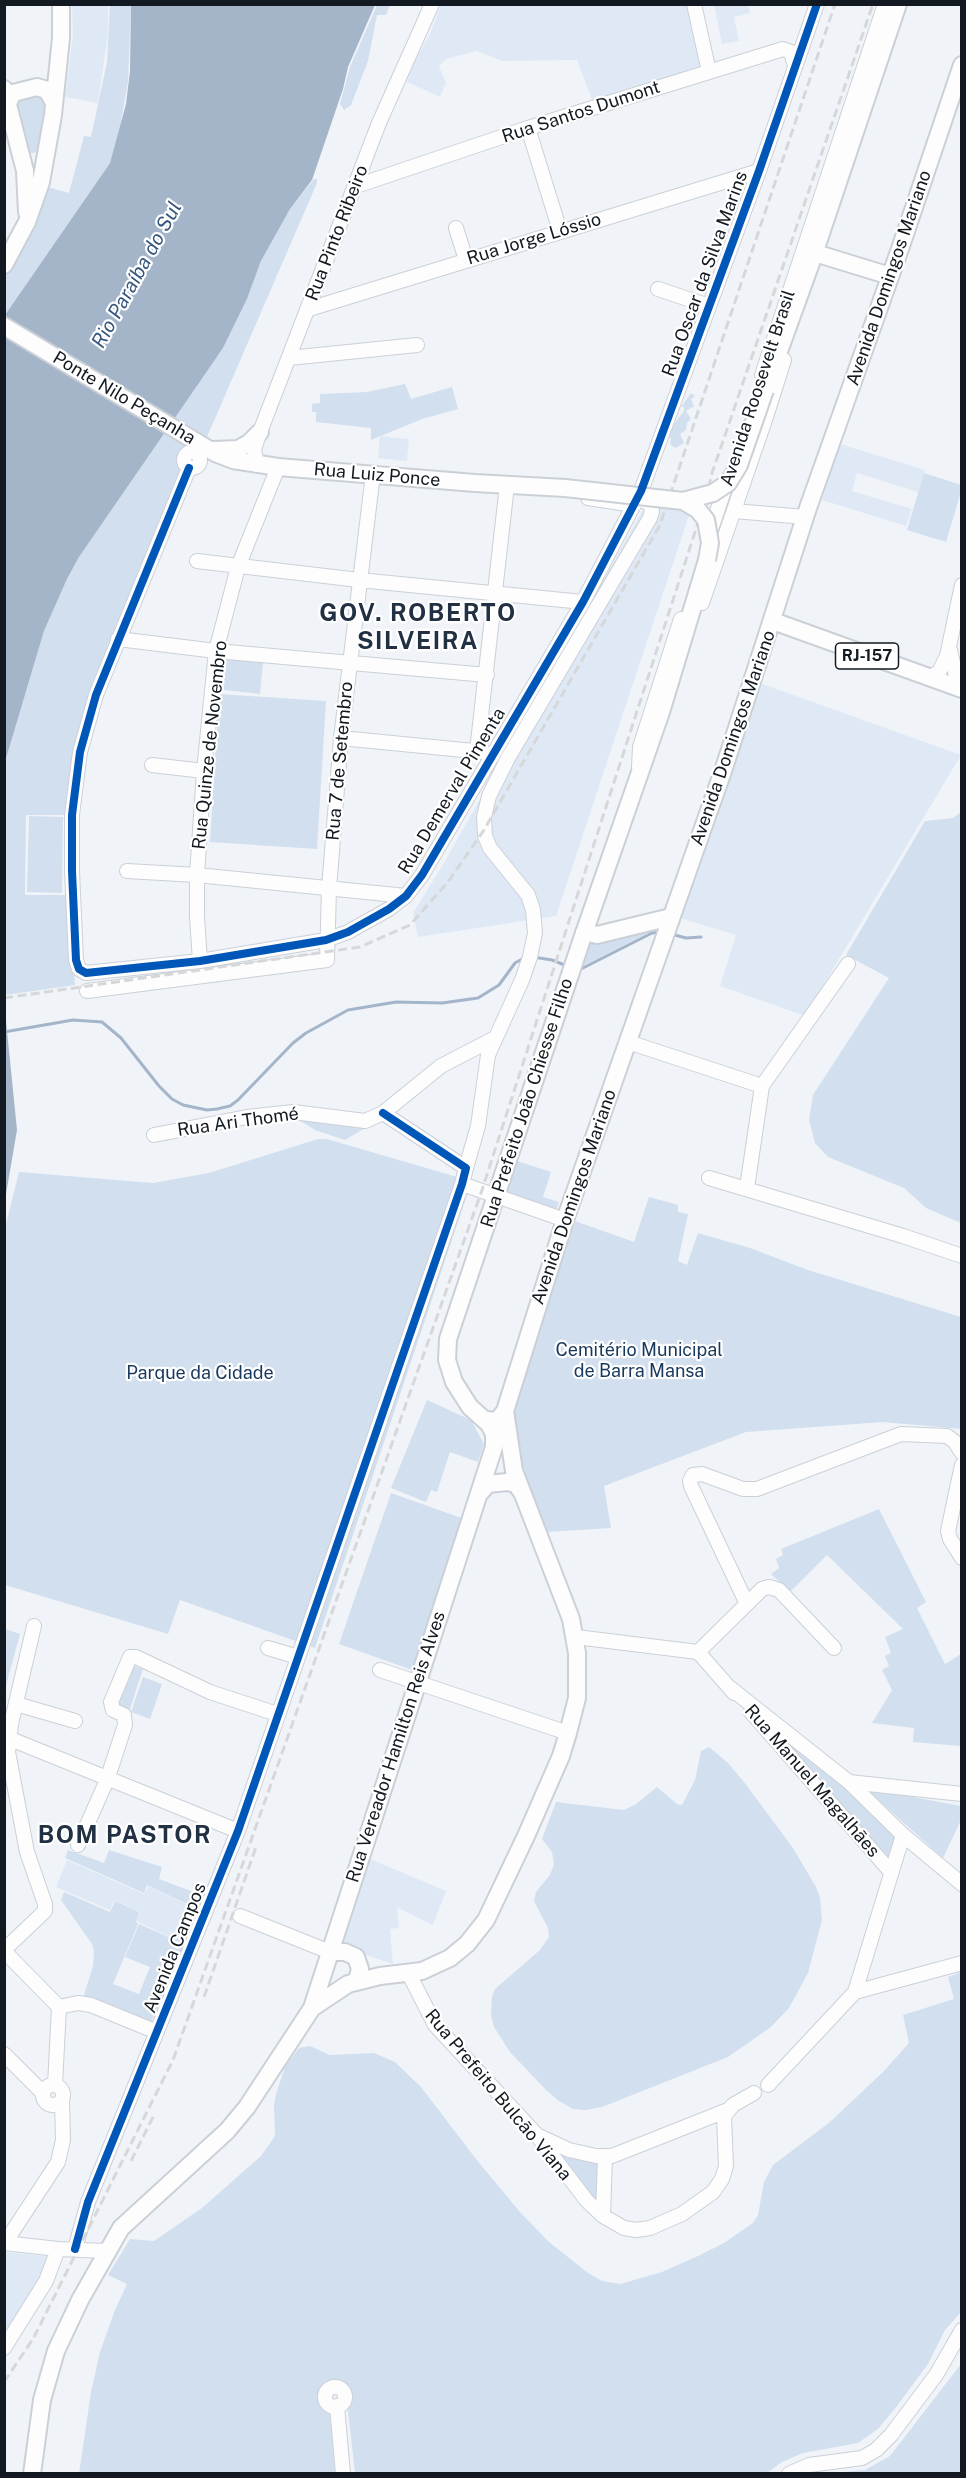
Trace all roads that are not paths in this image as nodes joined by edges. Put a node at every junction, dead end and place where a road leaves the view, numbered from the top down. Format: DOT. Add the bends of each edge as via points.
graph roads {
  1 [pos="62,4"];
  2 [pos="432,4"];
  3 [pos="694,4"];
  4 [pos="817,4"];
  5 [pos="885,4"];
  6 [pos="898,4"];
  7 [pos="805,36"];
  8 [pos="783,49"];
  9 [pos="962,65"];
  10 [pos="794,68"];
  11 [pos="709,72"];
  12 [pos="6,96"];
  13 [pos="54,103"];
  14 [pos="528,128"];
  15 [pos="48,147"];
  16 [pos="20,148"];
  17 [pos="759,171"];
  18 [pos="356,186"];
  19 [pos="27,222"];
  20 [pos="456,228"];
  21 [pos="560,231"];
  22 [pos="814,256"];
  23 [pos="466,260"];
  24 [pos="4,265"];
  25 [pos="807,276"];
  26 [pos="889,279"];
  27 [pos="658,290"];
  28 [pos="709,306"];
  29 [pos="309,309"];
  30 [pos="4,326"];
  31 [pos="417,345"];
  32 [pos="289,358"];
  33 [pos="260,432"];
  34 [pos="207,448"];
  35 [pos="252,464"];
  36 [pos="278,467"];
  37 [pos="189,468"];
  38 [pos="373,474"];
  39 [pos="507,485"];
  40 [pos="683,501"];
  41 [pos="635,502"];
  42 [pos="736,507"];
  43 [pos="807,513"];
  44 [pos="197,561"];
  45 [pos="238,567"];
  46 [pos="359,580"];
  47 [pos="962,585"];
  48 [pos="496,593"];
  49 [pos="583,602"];
  50 [pos="773,621"];
  51 [pos="118,639"];
  52 [pos="950,648"];
  53 [pos="216,651"];
  54 [pos="350,662"];
  55 [pos="487,675"];
  56 [pos="929,678"];
  57 [pos="960,689"];
  58 [pos="661,712"];
  59 [pos="341,738"];
  60 [pos="477,751"];
  61 [pos="492,753"];
  62 [pos="152,765"];
  63 [pos="204,771"];
  64 [pos="640,774"];
  65 [pos="127,871"];
  66 [pos="197,875"];
  67 [pos="329,890"];
  68 [pos="406,896"];
  69 [pos="670,921"];
  70 [pos="584,933"];
  71 [pos="326,940"];
  72 [pos="200,961"];
  73 [pos="848,964"];
  74 [pos="87,991"];
  75 [pos="493,1039"];
  76 [pos="628,1042"];
  77 [pos="762,1086"];
  78 [pos="383,1113"];
  79 [pos="154,1135"];
  80 [pos="466,1168"];
  81 [pos="709,1178"];
  82 [pos="462,1184"];
  83 [pos="747,1188"];
  84 [pos="489,1193"];
  85 [pos="565,1220"];
  86 [pos="962,1256"];
  87 [pos="505,1411"];
  88 [pos="486,1420"];
  89 [pos="962,1453"];
  90 [pos="962,1465"];
  91 [pos="480,1490"];
  92 [pos="523,1494"];
  93 [pos="962,1558"];
  94 [pos="747,1604"];
  95 [pos="34,1626"];
  96 [pos="576,1637"];
  97 [pos="268,1648"];
  98 [pos="834,1648"];
  99 [pos="698,1652"];
  100 [pos="298,1657"];
  101 [pos="380,1670"];
  102 [pos="417,1681"];
  103 [pos="729,1687"];
  104 [pos="16,1704"];
  105 [pos="277,1714"];
  106 [pos="75,1721"];
  107 [pos="568,1733"];
  108 [pos="8,1738"];
  109 [pos="107,1780"];
  110 [pos="849,1782"];
  111 [pos="962,1794"];
  112 [pos="238,1832"];
  113 [pos="903,1835"];
  114 [pos="78,1845"];
  115 [pos="890,1870"];
  116 [pos="962,1884"];
  117 [pos="240,1916"];
  118 [pos="4,1950"];
  119 [pos="330,1952"];
  120 [pos="962,1963"];
  121 [pos="323,1973"];
  122 [pos="409,1974"];
  123 [pos="357,1980"];
  124 [pos="339,1989"];
  125 [pos="855,1992"];
  126 [pos="59,2007"];
  127 [pos="312,2008"];
  128 [pos="157,2032"];
  129 [pos="4,2054"];
  130 [pos="56,2085"];
  131 [pos="768,2085"];
  132 [pos="43,2093"];
  133 [pos="754,2093"];
  134 [pos="58,2103"];
  135 [pos="727,2111"];
  136 [pos="535,2133"];
  137 [pos="604,2156"];
  138 [pos="603,2216"];
  139 [pos="5,2243"];
  140 [pos="58,2249"];
  141 [pos="75,2249"];
  142 [pos="107,2251"];
  143 [pos="962,2330"];
  144 [pos="4,2348"];
  145 [pos="337,2406"];
  146 [pos="32,2474"];
  147 [pos="343,2474"];
  148 [pos="789,2474"];
  1 -- 13 [label="main road"];
  2 -- 18 [label="street, Rua Pinto Ribeiro" via="379,123"];
  3 -- 11 [label="street"];
  4 -- 7 [label="street, Rua Oscar da Silva Marins"];
  5 -- 64 [label="street, Avenida Roosevelt Brasil" via="654,700 640,747"];
  6 -- 22 [label="main road"];
  7 -- 8 [label="street, Rua Santos Dumont"];
  7 -- 10 [label="street, Rua Oscar da Silva Marins"];
  8 -- 10 [label="street" via="791,52"];
  8 -- 11 [label="street, Rua Santos Dumont"];
  9 -- 26 [label="main road, Avenida Domingos Mariano"];
  10 -- 17 [label="street, Rua Oscar da Silva Marins"];
  11 -- 14 [label="street, Rua Santos Dumont"];
  12 -- 13 [label="main road" via="37,87 46,90"];
  12 -- 16 [label="main road"];
  13 -- 15 [label="main road"];
  14 -- 18 [label="street, Rua Santos Dumont"];
  14 -- 21 [label="street"];
  15 -- 16 [label="main road" via="33,158"];
  15 -- 19 [label="main road"];
  16 -- 19 [label="main road" via="27,186"];
  17 -- 21 [label="street, Rua Jorge Lóssio"];
  17 -- 28 [label="street, Rua Oscar da Silva Marins"];
  18 -- 29 [label="street, Rua Pinto Ribeiro"];
  19 -- 24 [label="main road"];
  20 -- 23 [label="street"];
  21 -- 23 [label="street, Rua Jorge Lóssio"];
  22 -- 25 [label="main road"];
  22 -- 26 [label="main road"];
  23 -- 29 [label="street, Rua Jorge Lóssio"];
  25 -- 40 [label="main road, bridge" via="739,465 731,479 713,493"];
  25 -- 42 [label="street, Rua Prefeito João Chiesse Filho"];
  26 -- 43 [label="main road, Avenida Domingos Mariano"];
  27 -- 28 [label="street"];
  28 -- 41 [label="street, Rua Oscar da Silva Marins"];
  29 -- 32 [label="street, Rua Pinto Ribeiro"];
  30 -- 34 [label="main road, Ponte Nilo Peçanha"];
  31 -- 32 [label="street"];
  32 -- 33 [label="street, Rua Pinto Ribeiro"];
  33 -- 34 [label="main road" via="238,448"];
  33 -- 35 [label="street, Rua Pinto Ribeiro"];
  34 -- 35 [label="main road, Ponte Nilo Peçanha" via="226,458"];
  35 -- 36 [label="main road, Rua Luiz Ponce"];
  36 -- 38 [label="main road, Rua Luiz Ponce"];
  36 -- 45 [label="street, Rua Quinze de Novembro"];
  37 -- 51 [label="street"];
  38 -- 39 [label="main road, Rua Luiz Ponce"];
  38 -- 46 [label="street, Rua 7 de Setembro"];
  39 -- 40 [label="main road, Rua Luiz Ponce, bridge"];
  39 -- 41 [label="street, Rua Luiz Ponce"];
  39 -- 48 [label="street"];
  40 -- 58 [label="main road, Rua Prefeito João Chiesse Filho, bridge" via="706,520 710,543"];
  41 -- 49 [label="street, Rua Demerval Pimenta"];
  41 -- 75 [label="street" via="650,503 650,518 508,758 484,817 487,842 496,859 528,895 535,923 522,980"];
  42 -- 43 [label="street"];
  42 -- 58 [label="street, Rua Prefeito João Chiesse Filho"];
  43 -- 50 [label="main road, Avenida Domingos Mariano"];
  44 -- 45 [label="street"];
  45 -- 46 [label="street"];
  45 -- 53 [label="street, Rua Quinze de Novembro"];
  46 -- 48 [label="street"];
  46 -- 54 [label="street, Rua 7 de Setembro"];
  47 -- 52 [label="street"];
  48 -- 49 [label="street"];
  48 -- 55 [label="street"];
  49 -- 61 [label="street, Rua Demerval Pimenta"];
  50 -- 56 [label="main road, RJ-157"];
  50 -- 69 [label="main road, Avenida Domingos Mariano"];
  51 -- 53 [label="street"];
  51 -- 72 [label="street, Rua Demerval Pimenta" via="96,695 74,792 71,837 76,960 79,969 87,973"];
  52 -- 56 [label="street" via="941,670"];
  52 -- 57 [label="street"];
  53 -- 54 [label="street"];
  53 -- 63 [label="street, Rua Quinze de Novembro"];
  54 -- 55 [label="street"];
  54 -- 59 [label="street, Rua 7 de Setembro"];
  55 -- 60 [label="street"];
  56 -- 57 [label="main road, RJ-157"];
  58 -- 64 [label="main road, Rua Prefeito João Chiesse Filho"];
  59 -- 60 [label="street"];
  59 -- 67 [label="street, Rua 7 de Setembro"];
  60 -- 61 [label="street"];
  61 -- 68 [label="street, Rua Demerval Pimenta"];
  62 -- 63 [label="street"];
  63 -- 66 [label="street, Rua Quinze de Novembro"];
  64 -- 70 [label="main road, Rua Prefeito João Chiesse Filho"];
  65 -- 66 [label="street"];
  66 -- 67 [label="street"];
  66 -- 72 [label="street, Rua Quinze de Novembro"];
  67 -- 68 [label="street"];
  67 -- 71 [label="street, Rua 7 de Setembro"];
  68 -- 71 [label="street, Rua Demerval Pimenta" via="371,921"];
  69 -- 70 [label="main road" via="597,935"];
  69 -- 76 [label="main road, Avenida Domingos Mariano"];
  70 -- 84 [label="main road, Rua Prefeito João Chiesse Filho"];
  71 -- 72 [label="street, Rua Demerval Pimenta"];
  71 -- 74 [label="street, Rua 7 de Setembro" via="327,960"];
  73 -- 77 [label="street"];
  75 -- 78 [label="street" via="441,1066"];
  75 -- 80 [label="street" via="478,1126"];
  76 -- 77 [label="street"];
  76 -- 85 [label="main road, Avenida Domingos Mariano"];
  77 -- 83 [label="street"];
  78 -- 79 [label="street, Rua Ari Thomé" via="356,1121 313,1113 270,1114"];
  78 -- 80 [label="street"];
  80 -- 82 [label="street"];
  81 -- 83 [label="street"];
  82 -- 84 [label="street"];
  82 -- 100 [label="street, Avenida Campos"];
  83 -- 86 [label="street"];
  84 -- 85 [label="street"];
  84 -- 88 [label="main road, Rua Prefeito João Chiesse Filho" via="447,1353 448,1369 457,1389"];
  85 -- 87 [label="main road, Avenida Domingos Mariano"];
  87 -- 88 [label="main road" via="497,1421"];
  87 -- 92 [label="main road" via="512,1459"];
  88 -- 91 [label="main road" via="495,1443"];
  89 -- 94 [label="street" via="947,1436 901,1434 757,1489 693,1475 691,1486"];
  90 -- 93 [label="street" via="948,1534"];
  91 -- 92 [label="main road" via="488,1484 507,1482 516,1484"];
  91 -- 102 [label="main road, Rua Vereador Hamilton Reis Alves"];
  92 -- 96 [label="main road"];
  94 -- 98 [label="street" via="764,1588 776,1588"];
  94 -- 99 [label="street"];
  95 -- 104 [label="street"];
  96 -- 99 [label="street"];
  96 -- 107 [label="main road" via="577,1698"];
  97 -- 100 [label="street"];
  99 -- 103 [label="street, Rua Manuel Magalhães"];
  100 -- 105 [label="street, Avenida Campos"];
  101 -- 102 [label="street"];
  102 -- 107 [label="street"];
  102 -- 119 [label="main road, Rua Vereador Hamilton Reis Alves"];
  103 -- 110 [label="street"];
  103 -- 115 [label="street, Rua Manuel Magalhães"];
  104 -- 106 [label="street"];
  104 -- 108 [label="street"];
  105 -- 109 [label="street" via="210,1692 130,1657 111,1702 112,1709 122,1713 126,1720"];
  105 -- 112 [label="street, Avenida Campos"];
  107 -- 122 [label="main road" via="486,1920 450,1958"];
  108 -- 109 [label="street"];
  108 -- 118 [label="street" via="27,1852 45,1907 43,1914"];
  109 -- 112 [label="street"];
  109 -- 114 [label="street"];
  110 -- 111 [label="street"];
  110 -- 113 [label="street"];
  112 -- 128 [label="street, Avenida Campos"];
  113 -- 115 [label="street"];
  113 -- 116 [label="street"];
  115 -- 125 [label="street, Rua Manuel Magalhães"];
  117 -- 119 [label="street"];
  118 -- 126 [label="street"];
  119 -- 121 [label="main road, Rua Vereador Hamilton Reis Alves"];
  119 -- 123 [label="main road" via="356,1957 360,1969"];
  120 -- 125 [label="street"];
  121 -- 124 [label="main road" via="327,1982"];
  121 -- 127 [label="main road, Rua Vereador Hamilton Reis Alves"];
  122 -- 123 [label="main road"];
  122 -- 136 [label="street, Rua Prefeito Bulcão Viana" via="435,2025"];
  123 -- 124 [label="main road"];
  124 -- 127 [label="main road"];
  125 -- 131 [label="street"];
  126 -- 128 [label="street" via="91,2005"];
  126 -- 130 [label="street"];
  127 -- 142 [label="main road" via="227,2131 121,2228"];
  128 -- 141 [label="street, Avenida Campos" via="88,2202"];
  129 -- 132 [label="street"];
  130 -- 132 [label="street" via="46,2087"];
  130 -- 134 [label="street" via="63,2091"];
  132 -- 134 [label="street" via="45,2102"];
  133 -- 135 [label="street"];
  134 -- 139 [label="street" via="63,2124 61,2151 54,2171"];
  135 -- 137 [label="street" via="623,2153"];
  135 -- 138 [label="street, Rua Prefeito Bulcão Viana" via="726,2166 723,2179 713,2192 682,2214 650,2228 630,2230"];
  136 -- 137 [label="street" via="559,2147"];
  136 -- 138 [label="street, Rua Prefeito Bulcão Viana"];
  137 -- 138 [label="street"];
  139 -- 140 [label="street"];
  140 -- 141 [label="street"];
  140 -- 144 [label="street" via="46,2281"];
  141 -- 142 [label="street"];
  142 -- 146 [label="main road" via="56,2350 42,2400"];
  143 -- 148 [label="street" via="936,2375 876,2450 862,2458 809,2465"];
  145 -- 147 [label="street"];
}
